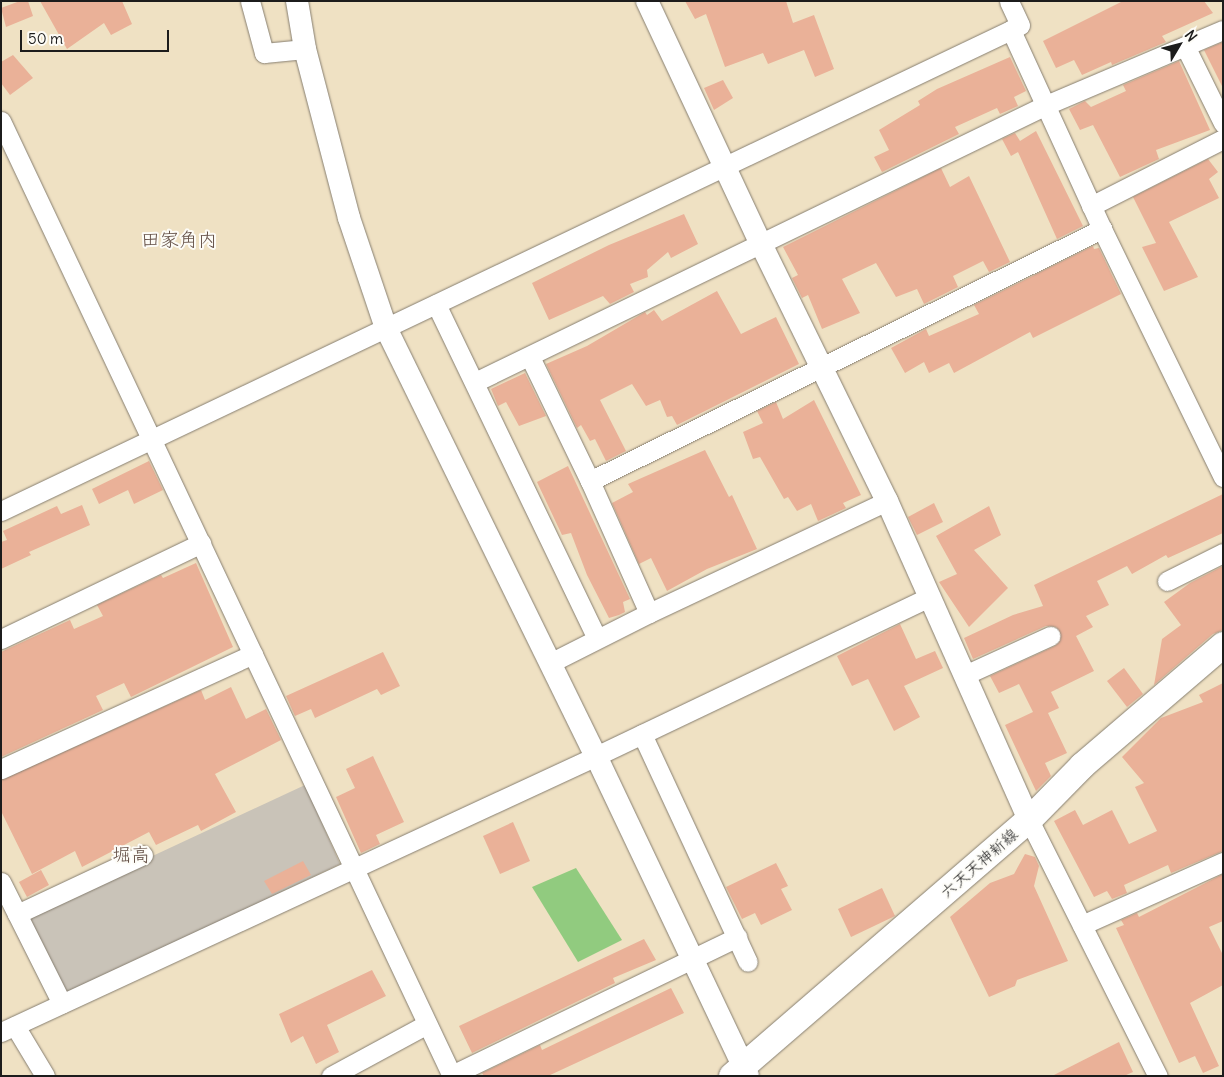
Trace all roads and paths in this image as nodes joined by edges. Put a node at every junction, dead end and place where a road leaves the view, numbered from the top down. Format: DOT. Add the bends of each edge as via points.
graph roads {
  1 [pos="250,1"];
  2 [pos="297,1"];
  3 [pos="647,1"];
  4 [pos="1009,1"];
  5 [pos="1011,30"];
  6 [pos="1223,30"];
  7 [pos="1185,46"];
  8 [pos="305,49"];
  9 [pos="1046,105"];
  10 [pos="1,121"];
  11 [pos="1223,123"];
  12 [pos="1223,140"];
  13 [pos="724,166"];
  14 [pos="1092,206"];
  15 [pos="1102,229"];
  16 [pos="762,246"];
  17 [pos="436,304"];
  18 [pos="386,328"];
  19 [pos="530,357"];
  20 [pos="821,368"];
  21 [pos="475,382"];
  22 [pos="152,439"];
  23 [pos="1223,477"];
  24 [pos="590,481"];
  25 [pos="887,501"];
  26 [pos="1,511"];
  27 [pos="201,543"];
  28 [pos="1223,552"];
  29 [pos="1167,580"];
  30 [pos="930,597"];
  31 [pos="649,613"];
  32 [pos="1050,636"];
  33 [pos="597,638"];
  34 [pos="1,639"];
  35 [pos="1223,645"];
  36 [pos="253,654"];
  37 [pos="550,663"];
  38 [pos="965,676"];
  39 [pos="642,734"];
  40 [pos="596,756"];
  41 [pos="1,770"];
  42 [pos="1029,820"];
  43 [pos="143,855"];
  44 [pos="1223,862"];
  45 [pos="353,868"];
  46 [pos="1,882"];
  47 [pos="17,914"];
  48 [pos="1082,925"];
  49 [pos="737,937"];
  50 [pos="692,958"];
  51 [pos="748,962"];
  52 [pos="62,1004"];
  53 [pos="428,1024"];
  54 [pos="8,1029"];
  55 [pos="741,1072"];
  56 [pos="1151,1074"];
  57 [pos="452,1075"];
  58 [pos="45,1076"];
  59 [pos="331,1076"];
  1 -- 8 [label="street" via="264,53"];
  2 -- 8 [label="street"];
  3 -- 13 [label="street"];
  4 -- 5 [label="street" via="1020,25"];
  5 -- 9 [label="street"];
  5 -- 13 [label="street"];
  6 -- 7 [label="street"];
  7 -- 9 [label="street"];
  7 -- 11 [label="street"];
  8 -- 18 [label="street" via="348,218"];
  9 -- 14 [label="street"];
  9 -- 16 [label="street"];
  10 -- 22 [label="street"];
  12 -- 14 [label="street"];
  13 -- 16 [label="street"];
  13 -- 17 [label="street"];
  14 -- 15 [label="street"];
  15 -- 20 [label="street"];
  15 -- 23 [label="street"];
  16 -- 19 [label="street"];
  16 -- 20 [label="street"];
  17 -- 18 [label="street"];
  17 -- 21 [label="street"];
  18 -- 22 [label="street"];
  18 -- 37 [label="street"];
  19 -- 21 [label="street"];
  19 -- 24 [label="street"];
  20 -- 24 [label="street"];
  20 -- 25 [label="street"];
  21 -- 33 [label="street"];
  22 -- 26 [label="street"];
  22 -- 27 [label="street"];
  24 -- 31 [label="street"];
  25 -- 30 [label="street"];
  25 -- 31 [label="street"];
  27 -- 34 [label="street"];
  27 -- 36 [label="street"];
  28 -- 29 [label="street"];
  30 -- 38 [label="street"];
  30 -- 39 [label="street"];
  31 -- 33 [label="street"];
  32 -- 38 [label="street"];
  33 -- 37 [label="street"];
  35 -- 42 [label="main road, 六天天神新線" via="1082,766"];
  36 -- 41 [label="street"];
  36 -- 45 [label="street"];
  37 -- 40 [label="street"];
  38 -- 42 [label="street"];
  39 -- 40 [label="street"];
  39 -- 49 [label="street"];
  40 -- 45 [label="street"];
  40 -- 50 [label="street"];
  42 -- 48 [label="street"];
  42 -- 55 [label="main road, 六天天神新線"];
  43 -- 47 [label="street"];
  44 -- 48 [label="street"];
  45 -- 52 [label="street"];
  45 -- 53 [label="street"];
  46 -- 47 [label="street"];
  47 -- 52 [label="street"];
  48 -- 56 [label="street"];
  49 -- 50 [label="street"];
  49 -- 51 [label="street"];
  50 -- 55 [label="street"];
  50 -- 57 [label="street"];
  52 -- 54 [label="street"];
  53 -- 57 [label="street"];
  53 -- 59 [label="street"];
  54 -- 58 [label="street"];
}
